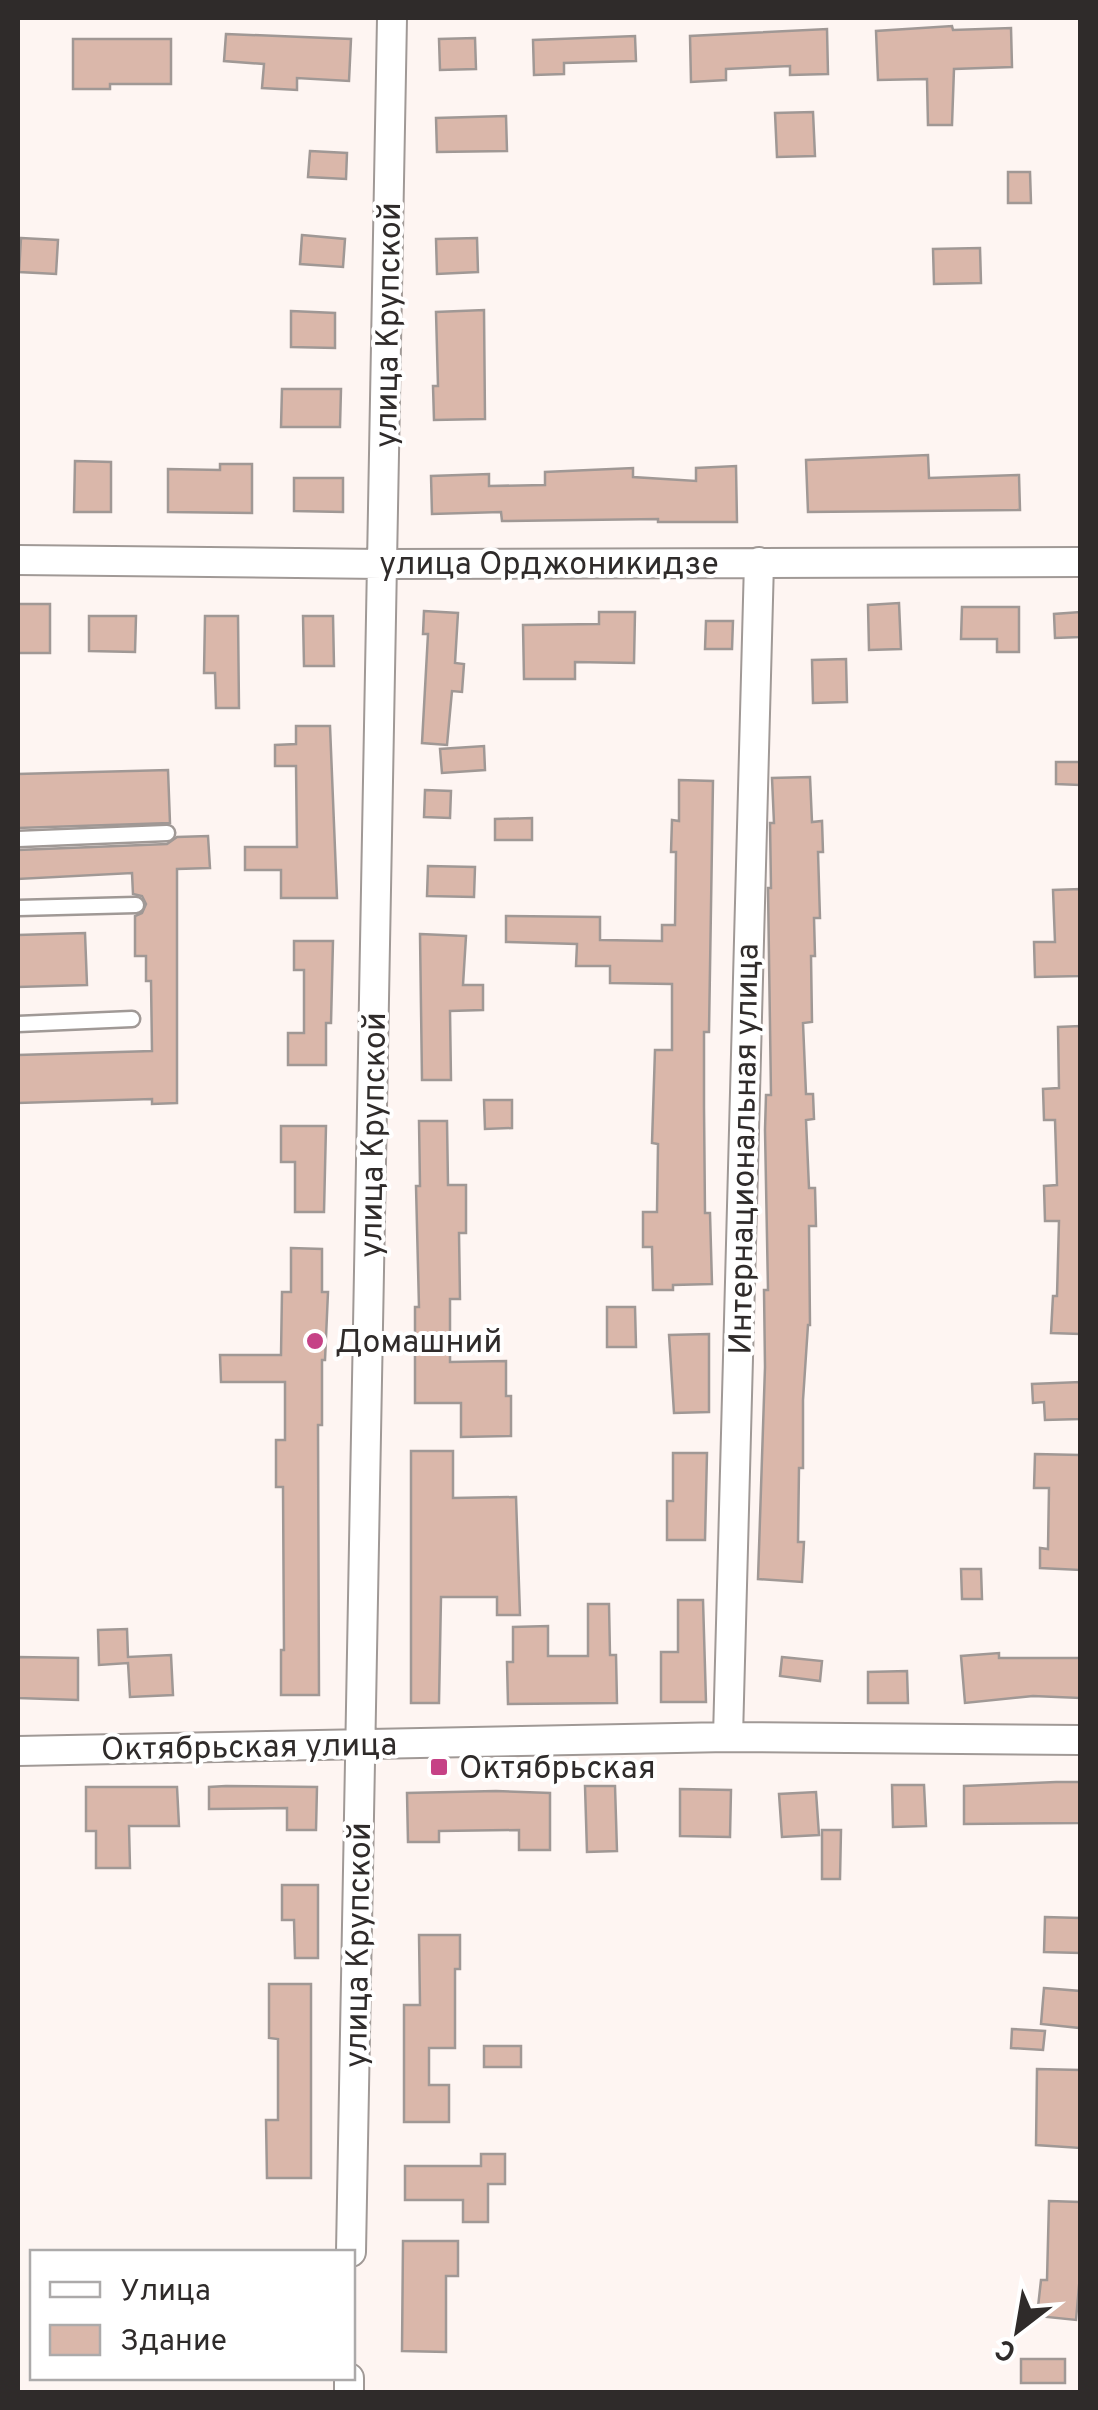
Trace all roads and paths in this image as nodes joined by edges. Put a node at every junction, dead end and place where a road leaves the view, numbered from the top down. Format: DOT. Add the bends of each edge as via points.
graph roads {
  1 [pos="392,18"];
  2 [pos="18,560"];
  3 [pos="759,562"];
  4 [pos="1080,562"];
  5 [pos="382,564"];
  6 [pos="166,832"];
  7 [pos="18,839"];
  8 [pos="136,905"];
  9 [pos="18,908"];
  10 [pos="132,1019"];
  11 [pos="18,1024"];
  12 [pos="728,1736"];
  13 [pos="1080,1740"];
  14 [pos="361,1744"];
  15 [pos="18,1751"];
  16 [pos="352,2250"];
  1 -- 5 [label="street, улица Крупской"];
  2 -- 5 [label="street, улица Орджоникидзе"];
  3 -- 4 [label="street, улица Орджоникидзе"];
  3 -- 5 [label="street, улица Орджоникидзе"];
  3 -- 12 [label="street, Интернациональная улица"];
  5 -- 14 [label="street, улица Крупской"];
  6 -- 7 [label="lane"];
  8 -- 9 [label="lane"];
  10 -- 11 [label="lane"];
  12 -- 13 [label="street, Октябрьская улица"];
  12 -- 14 [label="street, Октябрьская улица"];
  14 -- 15 [label="street, Октябрьская улица"];
  14 -- 16 [label="street, улица Крупской"];
}
